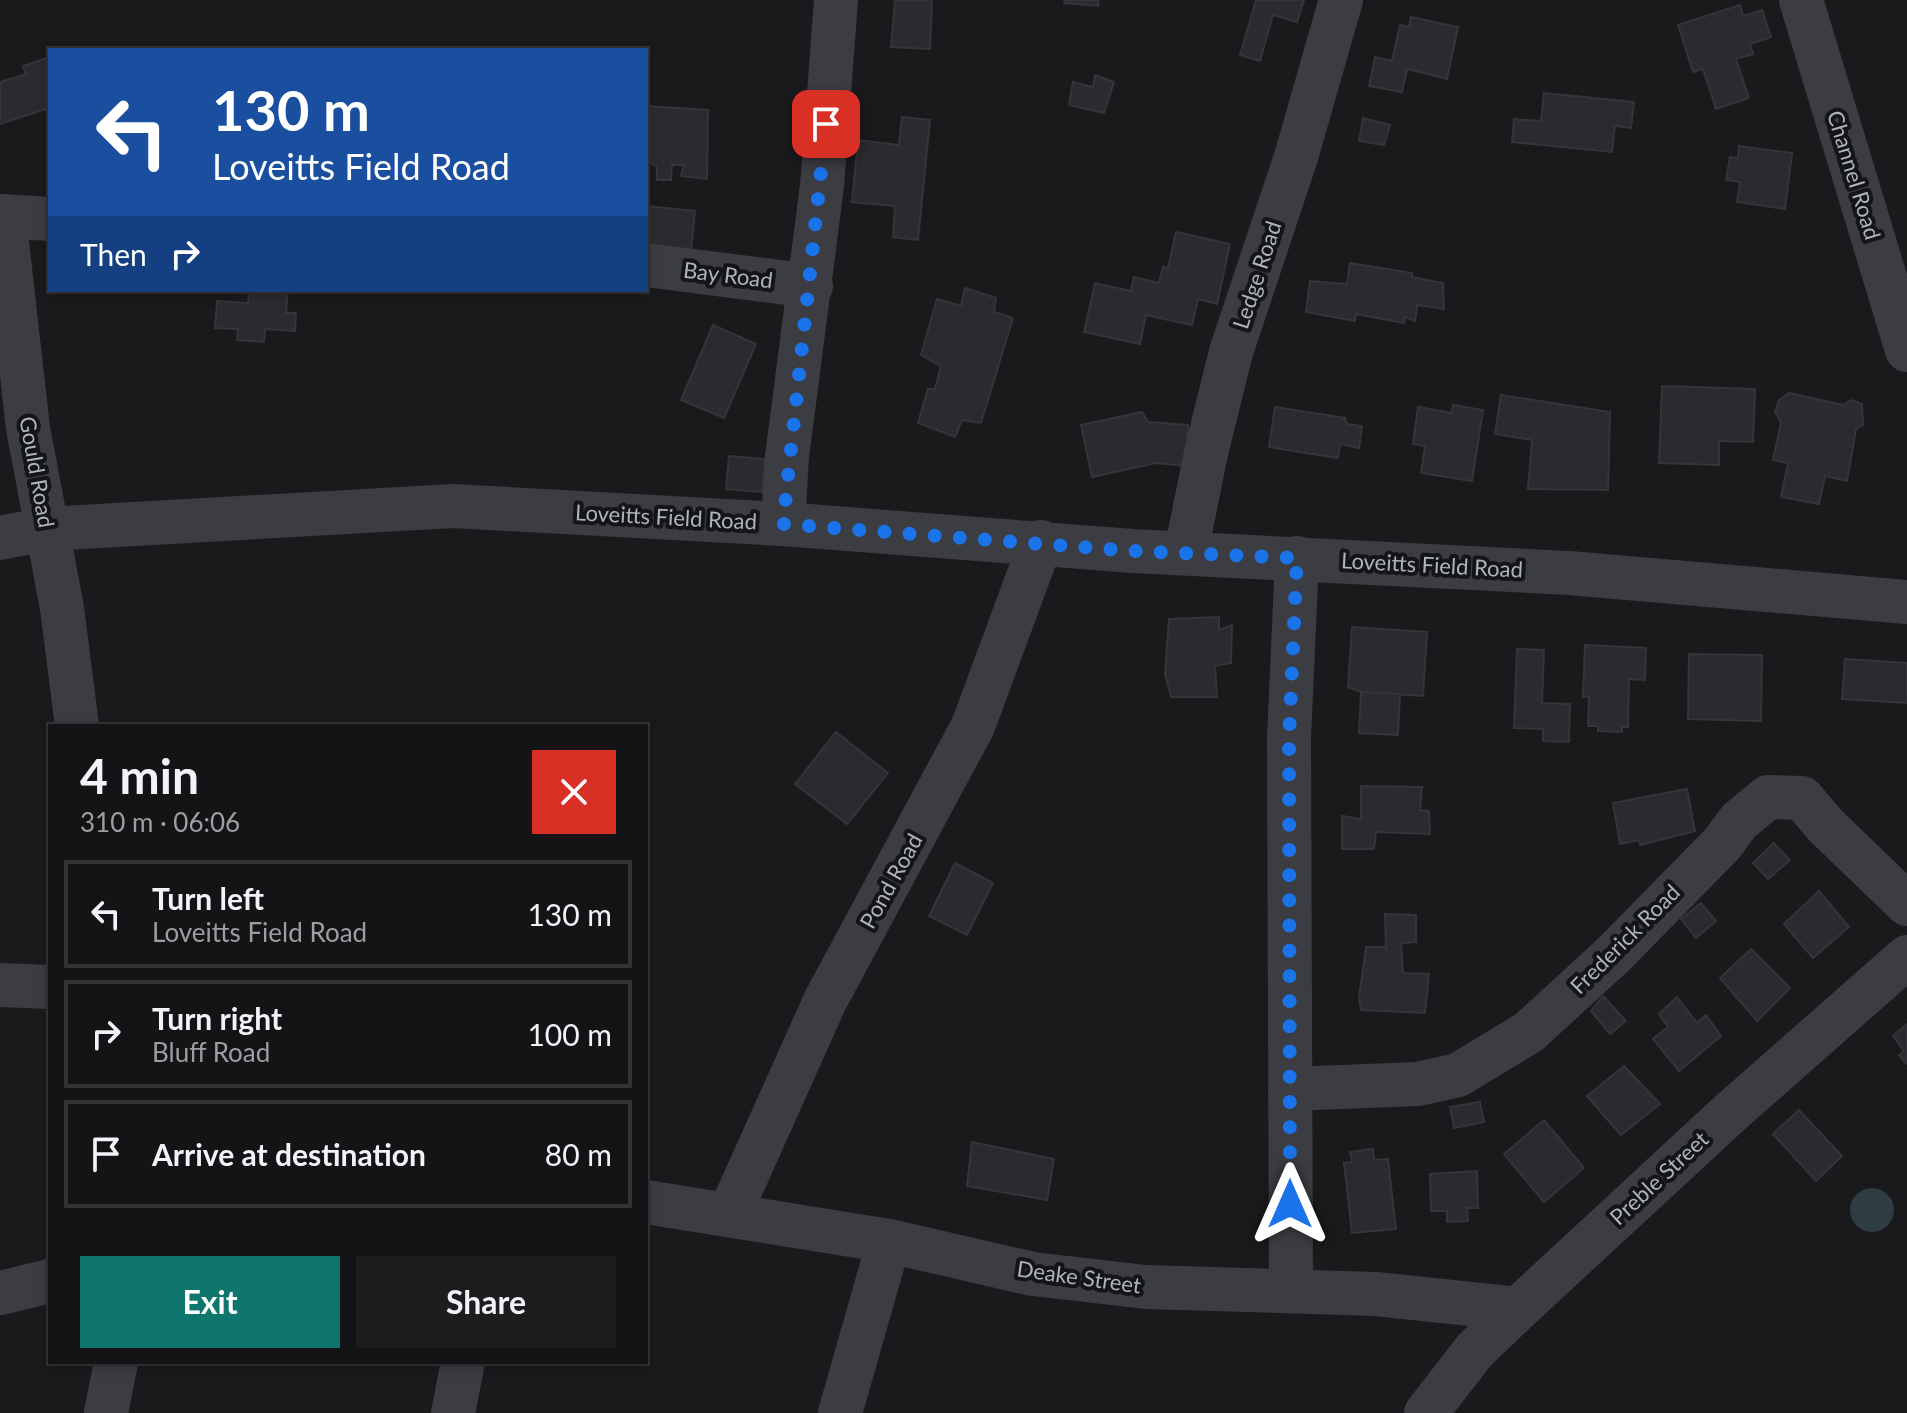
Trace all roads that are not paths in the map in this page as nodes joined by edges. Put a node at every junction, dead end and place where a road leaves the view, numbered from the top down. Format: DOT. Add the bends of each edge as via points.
graph roads {
  1 [pos="836,0"];
  2 [pos="1341,0"];
  3 [pos="1801,0"];
  4 [pos="2,216"];
  5 [pos="48,219"];
  6 [pos="648,265"];
  7 [pos="811,286"];
  8 [pos="1907,350"];
  9 [pos="783,524"];
  10 [pos="46,529"];
  11 [pos="0,538"];
  12 [pos="1041,542"];
  13 [pos="1186,552"];
  14 [pos="1297,558"];
  15 [pos="1907,602"];
  16 [pos="77,724"];
  17 [pos="1907,904"];
  18 [pos="1907,957"];
  19 [pos="0,985"];
  20 [pos="48,987"];
  21 [pos="1290,1089"];
  22 [pos="648,1202"];
  23 [pos="729,1215"];
  24 [pos="889,1241"];
  25 [pos="48,1281"];
  26 [pos="1291,1291"];
  27 [pos="0,1293"];
  28 [pos="1518,1309"];
  29 [pos="116,1364"];
  30 [pos="463,1364"];
  31 [pos="106,1413"];
  32 [pos="453,1413"];
  33 [pos="840,1413"];
  34 [pos="1426,1413"];
  1 -- 7 [label="street"];
  2 -- 13 [label="street, Ledge Road" via="1231,352"];
  3 -- 8 [label="street, Channel Road"];
  4 -- 5 [label="street"];
  4 -- 10 [label="street, Gould Road"];
  6 -- 7 [label="street, Bay Road"];
  7 -- 9 [label="street"];
  9 -- 10 [label="street, Loveitts Field Road" via="453,506"];
  9 -- 12 [label="street, Loveitts Field Road"];
  10 -- 11 [label="street, Loveitts Field Road"];
  10 -- 16 [label="street, Gould Road"];
  12 -- 13 [label="street, Loveitts Field Road"];
  12 -- 23 [label="street, Pond Road" via="973,726 825,1001"];
  13 -- 14 [label="street, Loveitts Field Road"];
  14 -- 15 [label="street, Loveitts Field Road" via="1569,573"];
  14 -- 21 [label="street" via="1289,738"];
  17 -- 21 [label="street, Frederick Road" via="1802,798 1768,797 1529,1032 1458,1075 1418,1084"];
  18 -- 28 [label="street, Preble Street"];
  19 -- 20 [label="street"];
  21 -- 26 [label="street"];
  22 -- 23 [label="street, Deake Street"];
  23 -- 24 [label="street, Deake Street"];
  24 -- 26 [label="street, Deake Street" via="1033,1274 1146,1287"];
  24 -- 33 [label="street"];
  25 -- 27 [label="street"];
  26 -- 28 [label="street, Deake Street"];
  28 -- 34 [label="street, Preble Street" via="1475,1350"];
  29 -- 31 [label="street"];
  30 -- 32 [label="street"];
}
